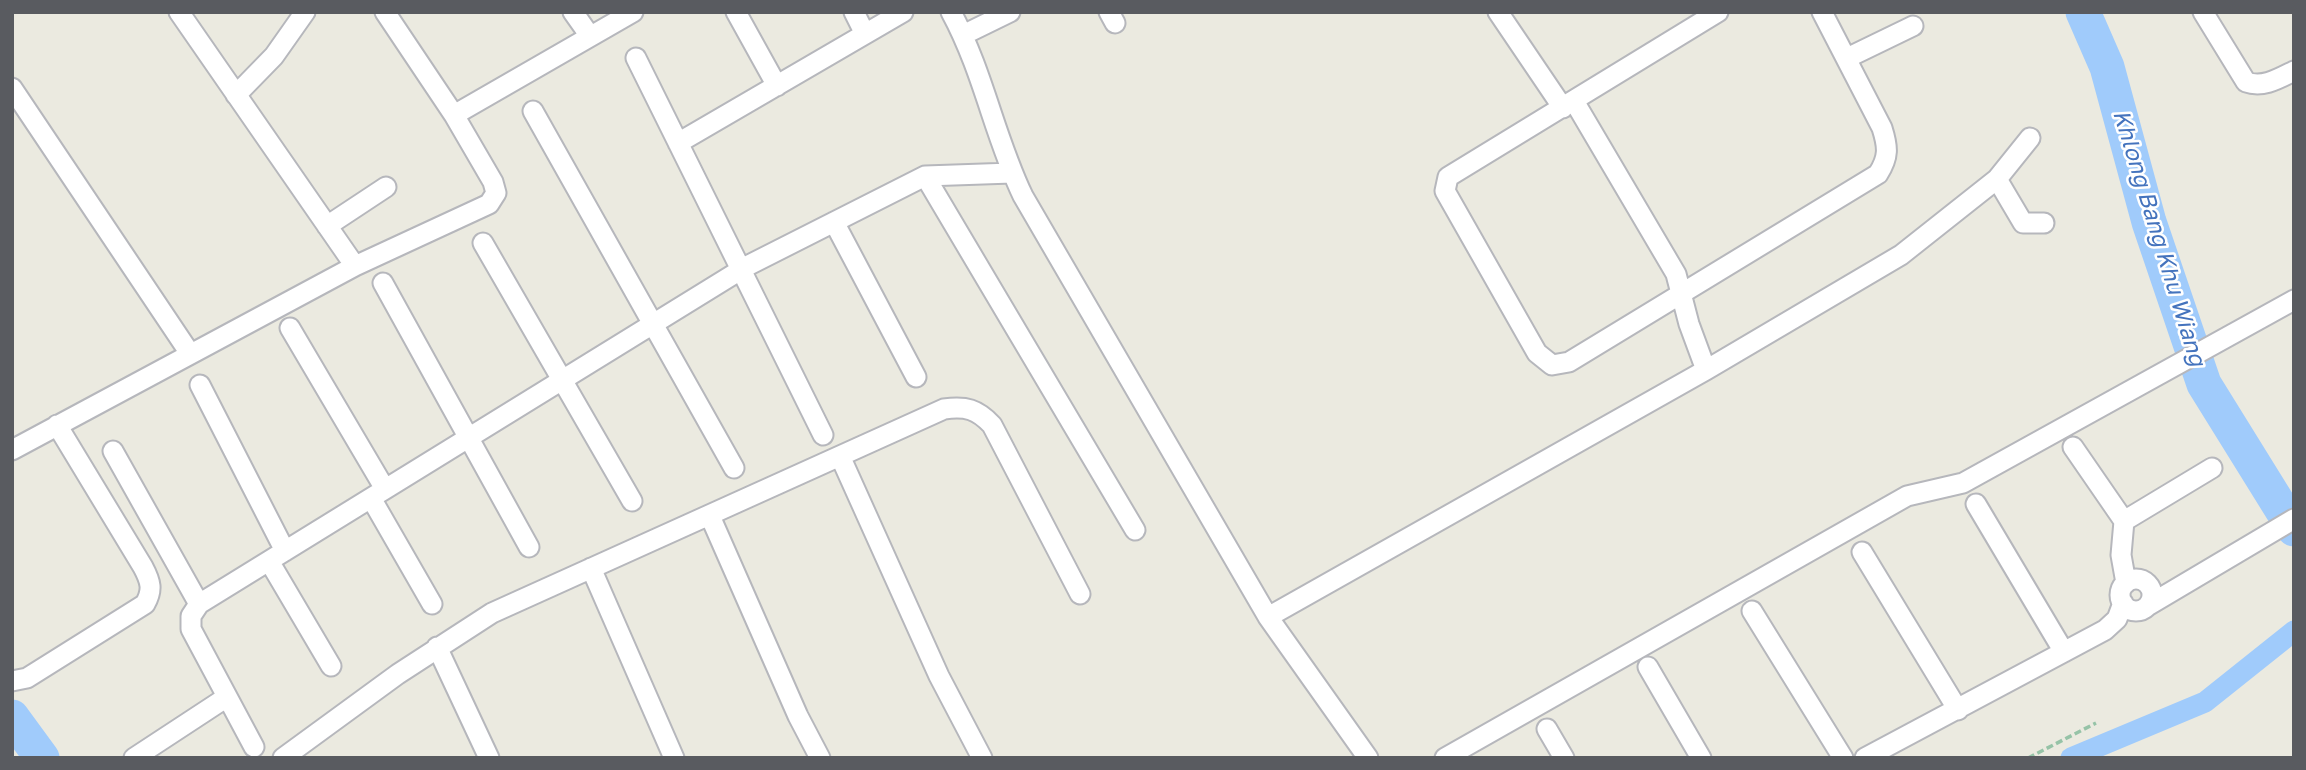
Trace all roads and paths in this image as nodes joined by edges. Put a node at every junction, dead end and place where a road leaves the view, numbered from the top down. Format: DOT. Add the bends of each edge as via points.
graph roads {
  1 [pos="179,12"];
  2 [pos="305,12"];
  3 [pos="385,12"];
  4 [pos="573,12"];
  5 [pos="634,12"];
  6 [pos="736,12"];
  7 [pos="854,12"];
  8 [pos="903,12"];
  9 [pos="951,12"];
  10 [pos="1010,12"];
  11 [pos="1498,12"];
  12 [pos="1718,12"];
  13 [pos="1822,12"];
  14 [pos="2203,12"];
  15 [pos="1913,26"];
  16 [pos="865,34"];
  17 [pos="963,35"];
  18 [pos="590,36"];
  19 [pos="636,58"];
  20 [pos="1847,58"];
  21 [pos="2294,71"];
  22 [pos="777,86"];
  23 [pos="12,88"];
  24 [pos="236,95"];
  25 [pos="1568,105"];
  26 [pos="533,111"];
  27 [pos="454,115"];
  28 [pos="2030,138"];
  29 [pos="678,143"];
  30 [pos="1012,173"];
  31 [pos="925,176"];
  32 [pos="1997,179"];
  33 [pos="386,187"];
  34 [pos="834,222"];
  35 [pos="2044,223"];
  36 [pos="327,226"];
  37 [pos="483,243"];
  38 [pos="355,266"];
  39 [pos="741,270"];
  40 [pos="383,283"];
  41 [pos="1680,292"];
  42 [pos="2294,300"];
  43 [pos="653,324"];
  44 [pos="290,328"];
  45 [pos="189,352"];
  46 [pos="1706,370"];
  47 [pos="916,377"];
  48 [pos="562,380"];
  49 [pos="200,385"];
  50 [pos="57,425"];
  51 [pos="823,435"];
  52 [pos="468,438"];
  53 [pos="2074,447"];
  54 [pos="13,449"];
  55 [pos="113,451"];
  56 [pos="840,456"];
  57 [pos="734,468"];
  58 [pos="2212,468"];
  59 [pos="378,494"];
  60 [pos="632,501"];
  61 [pos="1976,504"];
  62 [pos="710,516"];
  63 [pos="2294,519"];
  64 [pos="2123,522"];
  65 [pos="1135,530"];
  66 [pos="529,547"];
  67 [pos="1862,552"];
  68 [pos="277,556"];
  69 [pos="591,568"];
  70 [pos="2124,593"];
  71 [pos="1080,594"];
  72 [pos="199,604"];
  73 [pos="432,604"];
  74 [pos="2149,605"];
  75 [pos="1752,611"];
  76 [pos="1268,617"];
  77 [pos="437,647"];
  78 [pos="2064,652"];
  79 [pos="331,666"];
  80 [pos="1648,667"];
  81 [pos="12,681"];
  82 [pos="227,697"];
  83 [pos="1958,710"];
  84 [pos="2096,723"];
  85 [pos="1547,729"];
  86 [pos="254,747"];
  87 [pos="306,749"];
  88 [pos="134,758"];
  89 [pos="283,758"];
  90 [pos="489,758"];
  91 [pos="674,758"];
  92 [pos="820,758"];
  93 [pos="982,758"];
  94 [pos="1368,758"];
  95 [pos="1446,758"];
  96 [pos="1564,758"];
  97 [pos="1701,758"];
  98 [pos="1843,758"];
  99 [pos="1865,758"];
  100 [pos="2028,758"];
  1 -- 24 [label="street"];
  2 -- 24 [label="street" via="274,56"];
  3 -- 27 [label="street"];
  4 -- 18 [label="street"];
  5 -- 18 [label="street"];
  6 -- 22 [label="street"];
  7 -- 16 [label="street"];
  8 -- 16 [label="street"];
  9 -- 17 [label="street"];
  10 -- 17 [label="street"];
  11 -- 25 [label="street"];
  12 -- 25 [label="street"];
  13 -- 20 [label="street"];
  14 -- 21 [label="street" via="2246,82 2255,86"];
  15 -- 20 [label="street"];
  16 -- 22 [label="street"];
  17 -- 30 [label="street"];
  18 -- 27 [label="street"];
  19 -- 29 [label="street"];
  20 -- 41 [label="street" via="1888,146 1887,160 1878,174"];
  22 -- 29 [label="street"];
  23 -- 45 [label="street"];
  24 -- 36 [label="street"];
  25 -- 41 [label="street" via="1676,274"];
  25 -- 41 [label="street" via="1451,174 1445,191 1537,353 1552,365 1569,362"];
  26 -- 43 [label="street"];
  27 -- 38 [label="street" via="493,182 496,193 489,204"];
  28 -- 32 [label="street"];
  29 -- 39 [label="street"];
  30 -- 31 [label="street"];
  30 -- 76 [label="street"];
  31 -- 34 [label="street"];
  31 -- 65 [label="street"];
  32 -- 35 [label="street" via="2023,223"];
  32 -- 46 [label="street" via="1901,255"];
  33 -- 36 [label="street"];
  34 -- 39 [label="street"];
  34 -- 47 [label="street"];
  36 -- 38 [label="street"];
  37 -- 48 [label="street"];
  38 -- 45 [label="street"];
  39 -- 43 [label="street"];
  39 -- 51 [label="street"];
  40 -- 52 [label="street"];
  41 -- 46 [label="street"];
  42 -- 95 [label="street" via="1963,483 1907,496"];
  43 -- 48 [label="street"];
  43 -- 57 [label="street"];
  44 -- 59 [label="street"];
  45 -- 50 [label="street"];
  46 -- 76 [label="street"];
  48 -- 52 [label="street"];
  48 -- 60 [label="street"];
  49 -- 68 [label="street"];
  50 -- 54 [label="street"];
  50 -- 81 [label="street" via="143,567 151,593 145,604 27,678"];
  52 -- 59 [label="street"];
  52 -- 66 [label="street"];
  53 -- 64 [label="street"];
  55 -- 72 [label="street"];
  56 -- 62 [label="street"];
  56 -- 71 [label="street" via="944,409 962,406 980,413 992,425"];
  56 -- 93 [label="street" via="939,676"];
  58 -- 64 [label="street"];
  59 -- 68 [label="street"];
  59 -- 73 [label="street"];
  61 -- 78 [label="street"];
  62 -- 69 [label="street"];
  62 -- 92 [label="street"];
  63 -- 74 [label="street"];
  64 -- 70 [label="street"];
  67 -- 83 [label="street"];
  68 -- 72 [label="street"];
  68 -- 79 [label="street"];
  69 -- 77 [label="street" via="492,613"];
  69 -- 91 [label="street"];
  70 -- 74 [label="street" via="2135,611"];
  70 -- 74 [label="street" via="2135,579 2145,582 2152,595"];
  70 -- 78 [label="street" via="2117,619"];
  72 -- 82 [label="street" via="191,616 191,629"];
  75 -- 98 [label="street"];
  76 -- 94 [label="street"];
  77 -- 87 [label="street"];
  77 -- 90 [label="street"];
  78 -- 83 [label="street"];
  80 -- 97 [label="street"];
  82 -- 86 [label="street"];
  82 -- 88 [label="street"];
  83 -- 99 [label="street"];
  84 -- 100 [label="path"];
  85 -- 96 [label="street"];
  87 -- 89 [label="street"];
}
